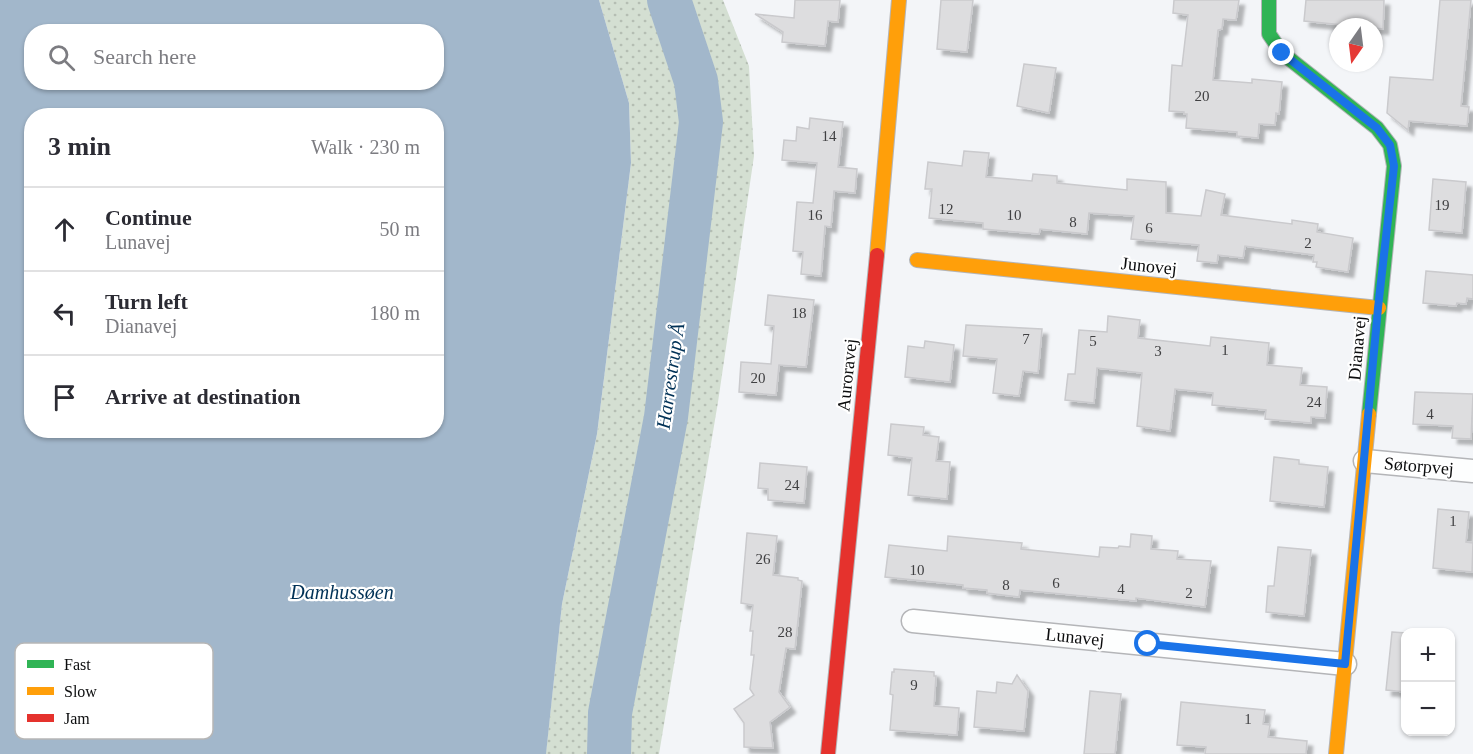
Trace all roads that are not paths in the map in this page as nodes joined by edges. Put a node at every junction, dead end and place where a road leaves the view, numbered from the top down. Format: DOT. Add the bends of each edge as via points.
graph roads {
  1 [pos="899,0"];
  2 [pos="1269,0"];
  3 [pos="916,260"];
  4 [pos="1378,308"];
  5 [pos="1365,461"];
  6 [pos="1473,471"];
  7 [pos="913,621"];
  8 [pos="1345,664"];
  9 [pos="828,754"];
  10 [pos="1336,754"];
  1 -- 9 [label="street, Auroravej"];
  2 -- 4 [label="street, Dianavej" via="1269,34 1282,53 1377,128 1390,145 1394,166"];
  3 -- 4 [label="street, Junovej"];
  4 -- 5 [label="street, Dianavej"];
  5 -- 6 [label="street, Søtorpvej"];
  5 -- 8 [label="street, Dianavej"];
  7 -- 8 [label="street, Lunavej"];
  8 -- 10 [label="street, Dianavej"];
}
